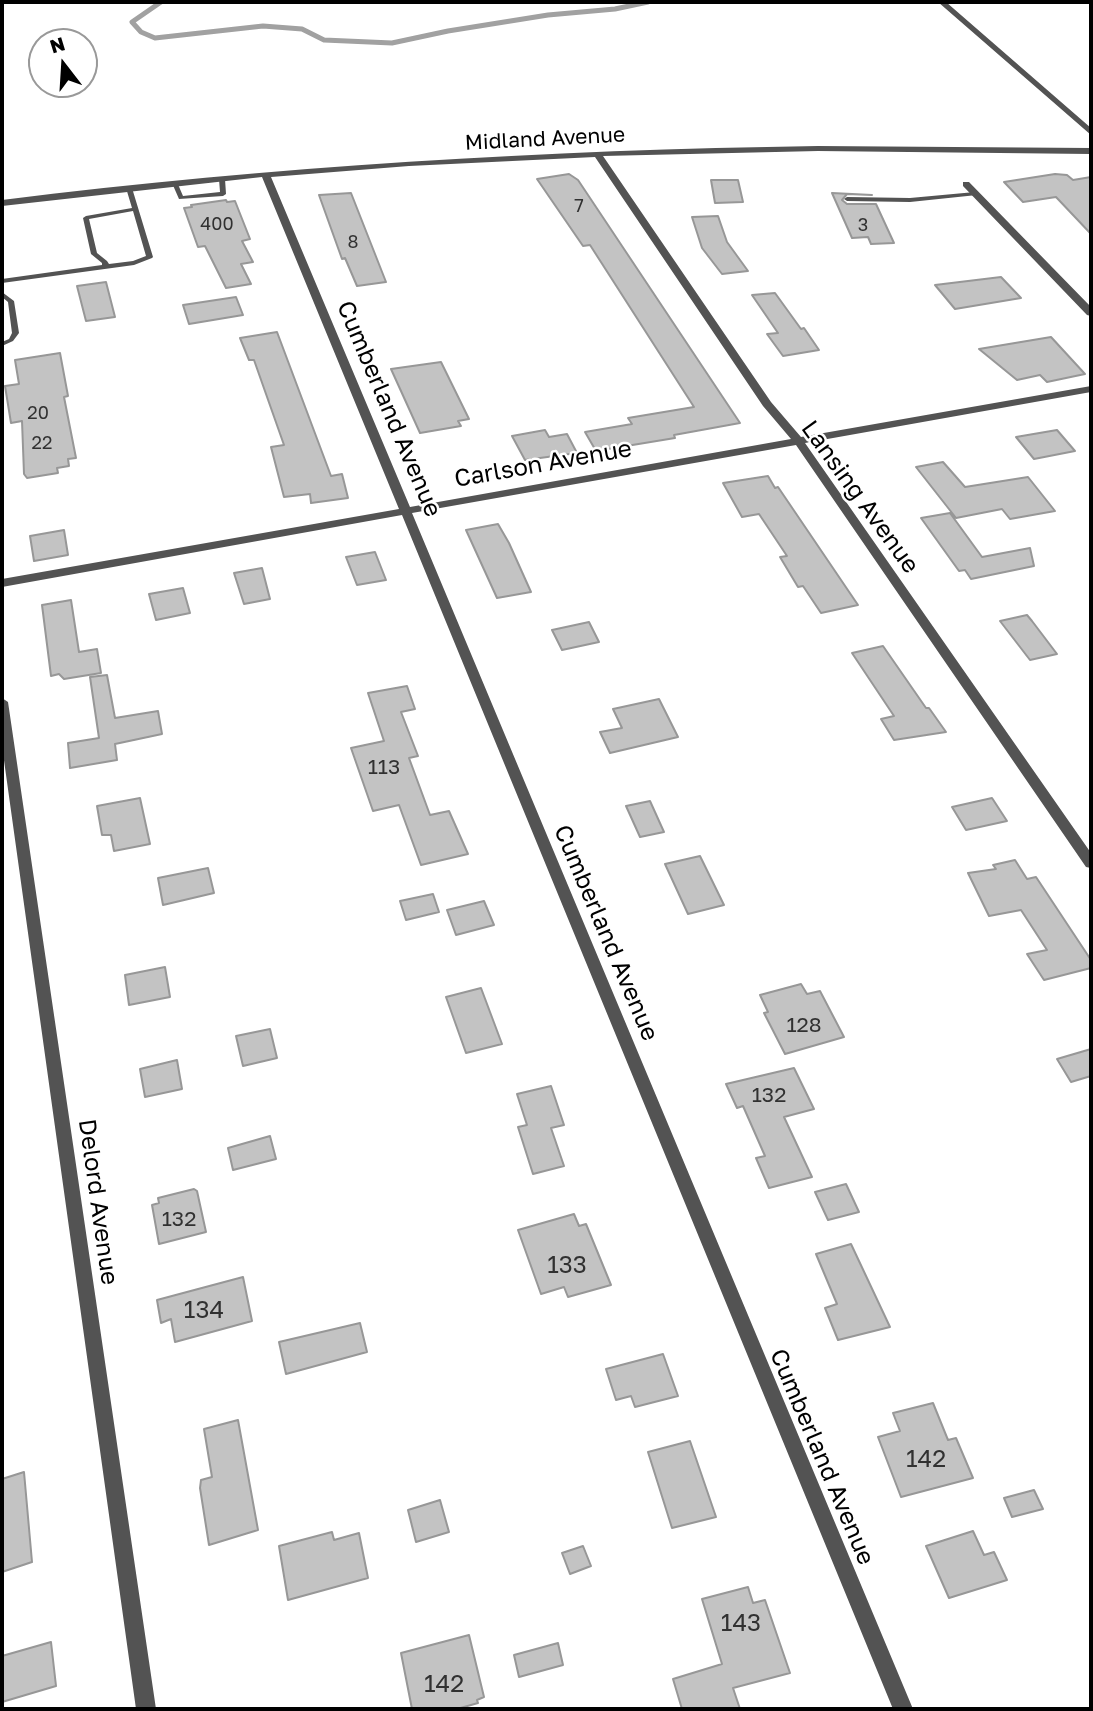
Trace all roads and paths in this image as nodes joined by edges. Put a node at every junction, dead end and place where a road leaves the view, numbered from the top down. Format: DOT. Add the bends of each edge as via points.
graph roads {
  1 [pos="942,2"];
  2 [pos="1091,132"];
  3 [pos="1091,150"];
  4 [pos="598,154"];
  5 [pos="265,175"];
  6 [pos="222,179"];
  7 [pos="175,183"];
  8 [pos="966,184"];
  9 [pos="129,188"];
  10 [pos="975,194"];
  11 [pos="847,199"];
  12 [pos="2,203"];
  13 [pos="136,209"];
  14 [pos="106,267"];
  15 [pos="2,281"];
  16 [pos="2,294"];
  17 [pos="1091,313"];
  18 [pos="2,344"];
  19 [pos="1091,389"];
  20 [pos="797,439"];
  21 [pos="407,510"];
  22 [pos="2,583"];
  23 [pos="2,702"];
  24 [pos="1091,863"];
  25 [pos="146,1709"];
  26 [pos="903,1709"];
  1 -- 2 [label="street"];
  3 -- 4 [label="street, Midland Avenue"];
  4 -- 5 [label="street, Midland Avenue"];
  4 -- 20 [label="street, Lansing Avenue" via="767,404"];
  5 -- 6 [label="street, Midland Avenue"];
  5 -- 21 [label="street, Cumberland Avenue"];
  6 -- 7 [label="street, Midland Avenue"];
  6 -- 7 [label="lane" via="223,194 195,198 181,198"];
  7 -- 9 [label="street, Midland Avenue"];
  8 -- 10 [label="street"];
  9 -- 12 [label="street, Midland Avenue"];
  9 -- 13 [label="lane"];
  10 -- 11 [label="lane"];
  10 -- 17 [label="street"];
  13 -- 14 [label="lane" via="150,257"];
  13 -- 14 [label="lane" via="86,218 94,254"];
  14 -- 15 [label="lane"];
  16 -- 18 [label="lane" via="11,301 16,332"];
  19 -- 20 [label="street, Carlson Avenue"];
  20 -- 21 [label="street, Carlson Avenue"];
  20 -- 24 [label="street, Lansing Avenue"];
  21 -- 22 [label="street, Carlson Avenue"];
  21 -- 26 [label="street, Cumberland Avenue"];
  23 -- 25 [label="street, Delord Avenue"];
}
